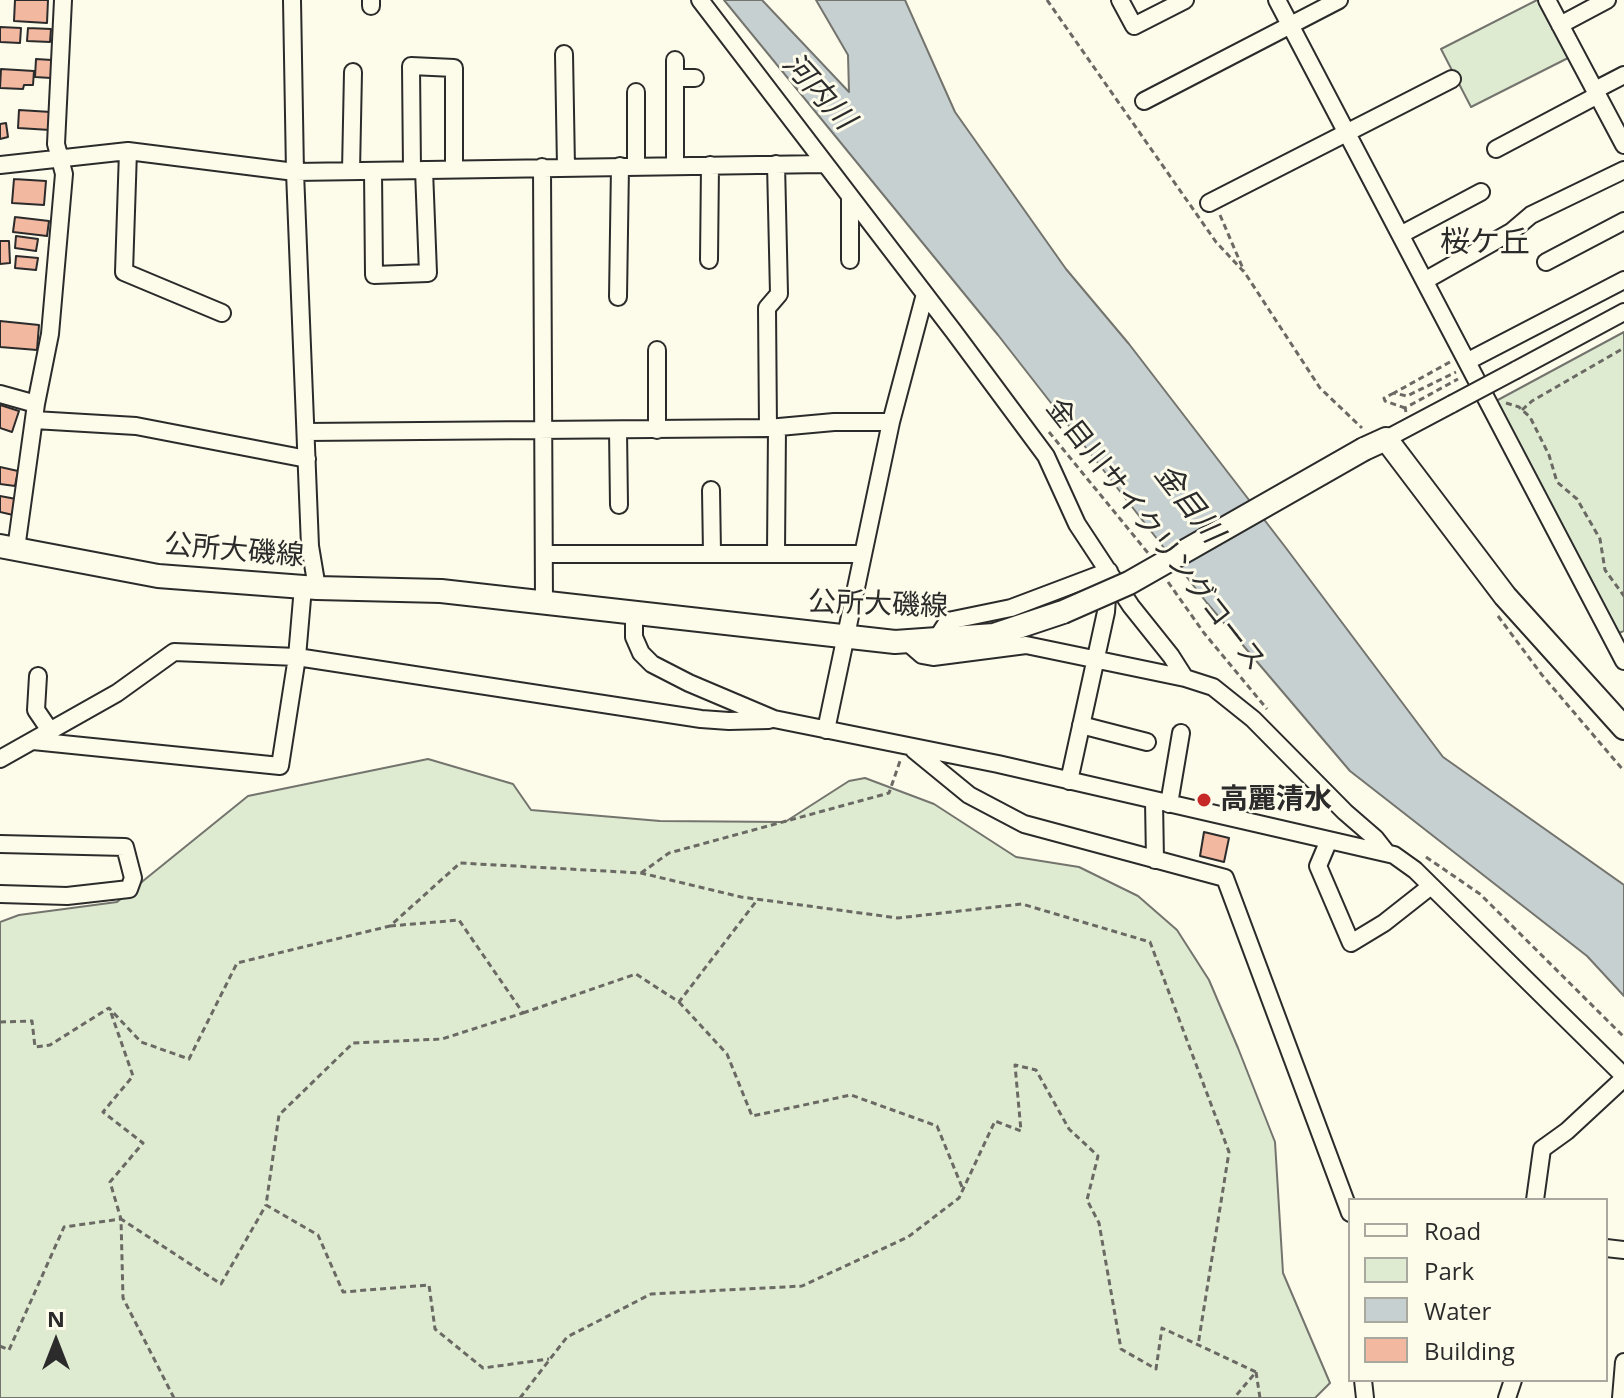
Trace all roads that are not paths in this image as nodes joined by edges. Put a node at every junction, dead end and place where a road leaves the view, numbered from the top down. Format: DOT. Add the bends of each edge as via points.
graph roads {
  1 [pos="63,0"];
  2 [pos="292,0"];
  3 [pos="700,0"];
  4 [pos="1120,0"];
  5 [pos="1185,0"];
  6 [pos="1277,0"];
  7 [pos="1339,0"];
  8 [pos="1547,0"];
  9 [pos="1607,0"];
  10 [pos="1291,25"];
  11 [pos="1560,25"];
  12 [pos="564,54"];
  13 [pos="675,60"];
  14 [pos="353,72"];
  15 [pos="1624,75"];
  16 [pos="675,78"];
  17 [pos="695,78"];
  18 [pos="1452,79"];
  19 [pos="636,92"];
  20 [pos="1597,93"];
  21 [pos="1144,101"];
  22 [pos="1348,132"];
  23 [pos="1624,145"];
  24 [pos="1496,149"];
  25 [pos="128,151"];
  26 [pos="60,157"];
  27 [pos="776,164"];
  28 [pos="824,164"];
  29 [pos="0,165"];
  30 [pos="710,165"];
  31 [pos="628,166"];
  32 [pos="675,166"];
  33 [pos="542,167"];
  34 [pos="566,167"];
  35 [pos="454,169"];
  36 [pos="418,170"];
  37 [pos="1624,170"];
  38 [pos="351,171"];
  39 [pos="373,171"];
  40 [pos="295,172"];
  41 [pos="1481,192"];
  42 [pos="850,196"];
  43 [pos="1212,202"];
  44 [pos="1624,221"];
  45 [pos="1402,234"];
  46 [pos="709,260"];
  47 [pos="850,260"];
  48 [pos="1546,262"];
  49 [pos="1426,280"];
  50 [pos="1624,280"];
  51 [pos="925,294"];
  52 [pos="618,297"];
  53 [pos="1624,312"];
  54 [pos="222,313"];
  55 [pos="657,350"];
  56 [pos="1463,360"];
  57 [pos="0,394"];
  58 [pos="35,412"];
  59 [pos="891,422"];
  60 [pos="773,428"];
  61 [pos="542,429"];
  62 [pos="618,430"];
  63 [pos="657,430"];
  64 [pos="306,432"];
  65 [pos="1373,441"];
  66 [pos="307,459"];
  67 [pos="711,490"];
  68 [pos="619,505"];
  69 [pos="8,548"];
  70 [pos="776,552"];
  71 [pos="712,553"];
  72 [pos="545,554"];
  73 [pos="862,554"];
  74 [pos="1109,571"];
  75 [pos="310,588"];
  76 [pos="544,602"];
  77 [pos="634,612"];
  78 [pos="847,638"];
  79 [pos="935,641"];
  80 [pos="907,642"];
  81 [pos="297,657"];
  82 [pos="1096,659"];
  83 [pos="1624,661"];
  84 [pos="38,676"];
  85 [pos="1185,678"];
  86 [pos="774,719"];
  87 [pos="1622,720"];
  88 [pos="1081,725"];
  89 [pos="826,730"];
  90 [pos="51,732"];
  91 [pos="1181,733"];
  92 [pos="33,741"];
  93 [pos="1147,742"];
  94 [pos="908,746"];
  95 [pos="0,759"];
  96 [pos="1069,781"];
  97 [pos="1161,803"];
  98 [pos="1329,840"];
  99 [pos="0,844"];
  100 [pos="1386,852"];
  101 [pos="1155,860"];
  102 [pos="1431,886"];
  103 [pos="0,894"];
  104 [pos="1624,1077"];
  105 [pos="1535,1198"];
  106 [pos="1348,1206"];
  107 [pos="1624,1362"];
  108 [pos="1621,1398"];
  1 -- 26 [label="street" via="56,144"];
  2 -- 40 [label="street"];
  3 -- 28 [label="street"];
  4 -- 5 [label="street" via="1134,26"];
  6 -- 10 [label="street"];
  7 -- 10 [label="street"];
  8 -- 11 [label="street"];
  9 -- 11 [label="street"];
  10 -- 21 [label="street"];
  10 -- 22 [label="street"];
  11 -- 20 [label="street"];
  12 -- 34 [label="street"];
  13 -- 16 [label="street"];
  14 -- 38 [label="street"];
  15 -- 20 [label="street"];
  16 -- 17 [label="street"];
  16 -- 32 [label="street"];
  18 -- 22 [label="street"];
  19 -- 31 [label="street"];
  20 -- 23 [label="street"];
  20 -- 24 [label="street"];
  22 -- 43 [label="street"];
  22 -- 45 [label="street"];
  25 -- 26 [label="street"];
  25 -- 40 [label="street"];
  25 -- 54 [label="street" via="124,272"];
  26 -- 29 [label="street"];
  26 -- 58 [label="street" via="64,174 50,334"];
  27 -- 28 [label="street"];
  27 -- 30 [label="street"];
  27 -- 60 [label="street" via="779,294 767,308"];
  28 -- 42 [label="street"];
  30 -- 32 [label="street"];
  30 -- 46 [label="street"];
  31 -- 32 [label="street"];
  31 -- 34 [label="street"];
  31 -- 52 [label="street"];
  33 -- 34 [label="street"];
  33 -- 35 [label="street"];
  33 -- 61 [label="street"];
  35 -- 36 [label="street"];
  35 -- 36 [label="street" via="454,68 411,66"];
  36 -- 39 [label="street"];
  36 -- 39 [label="street" via="428,273 374,275"];
  37 -- 49 [label="street" via="1531,215"];
  38 -- 39 [label="street"];
  38 -- 40 [label="street"];
  40 -- 64 [label="street"];
  41 -- 45 [label="street"];
  42 -- 47 [label="street"];
  42 -- 51 [label="street"];
  44 -- 48 [label="street"];
  45 -- 49 [label="street"];
  49 -- 56 [label="street"];
  50 -- 56 [label="street"];
  51 -- 59 [label="street"];
  51 -- 74 [label="street" via="1046,456 1077,524"];
  53 -- 65 [label="street, bridge"];
  55 -- 63 [label="street"];
  56 -- 83 [label="street"];
  57 -- 58 [label="street"];
  58 -- 66 [label="street"];
  58 -- 69 [label="street"];
  59 -- 60 [label="street"];
  59 -- 73 [label="street"];
  60 -- 63 [label="street"];
  60 -- 70 [label="street"];
  61 -- 62 [label="street"];
  61 -- 64 [label="street"];
  61 -- 72 [label="street"];
  62 -- 63 [label="street"];
  62 -- 68 [label="street"];
  64 -- 66 [label="street"];
  65 -- 79 [label="main road, 公所大磯線, bridge" via="1129,583 994,635"];
  65 -- 87 [label="main road" via="1505,596"];
  66 -- 75 [label="street"];
  67 -- 71 [label="street"];
  69 -- 75 [label="main road, 公所大磯線" via="158,576"];
  70 -- 71 [label="street"];
  70 -- 73 [label="street"];
  71 -- 72 [label="street"];
  72 -- 76 [label="street"];
  73 -- 78 [label="street"];
  74 -- 79 [label="street" via="1011,608 948,621"];
  74 -- 82 [label="street"];
  74 -- 85 [label="street"];
  75 -- 76 [label="main road, 公所大磯線" via="441,591"];
  75 -- 81 [label="street"];
  76 -- 77 [label="main road, 公所大磯線"];
  77 -- 78 [label="main road, 公所大磯線"];
  77 -- 86 [label="street" via="634,637 652,664"];
  78 -- 80 [label="main road, 公所大磯線"];
  78 -- 89 [label="street"];
  79 -- 80 [label="main road, 公所大磯線"];
  80 -- 82 [label="street" via="933,657 1026,645"];
  81 -- 86 [label="street" via="701,719"];
  81 -- 90 [label="street" via="174,652"];
  81 -- 92 [label="street" via="280,766"];
  82 -- 85 [label="street"];
  82 -- 88 [label="street"];
  84 -- 90 [label="street" via="36,710"];
  85 -- 100 [label="street" via="1213,687 1253,719"];
  86 -- 89 [label="street"];
  88 -- 93 [label="street"];
  88 -- 96 [label="street"];
  89 -- 94 [label="street"];
  90 -- 92 [label="street"];
  91 -- 97 [label="street"];
  92 -- 95 [label="street"];
  94 -- 96 [label="street"];
  94 -- 101 [label="street" via="969,795 1024,824"];
  96 -- 97 [label="street"];
  97 -- 98 [label="street"];
  97 -- 101 [label="street"];
  98 -- 100 [label="street"];
  98 -- 102 [label="street" via="1318,866 1351,943"];
  99 -- 103 [label="street" via="125,847 133,878 129,889 113,891"];
  100 -- 102 [label="street" via="1409,864"];
  101 -- 106 [label="street" via="1225,878"];
  102 -- 104 [label="street"];
  104 -- 105 [label="street" via="1542,1149"];
  107 -- 108 [label="street"];
}
